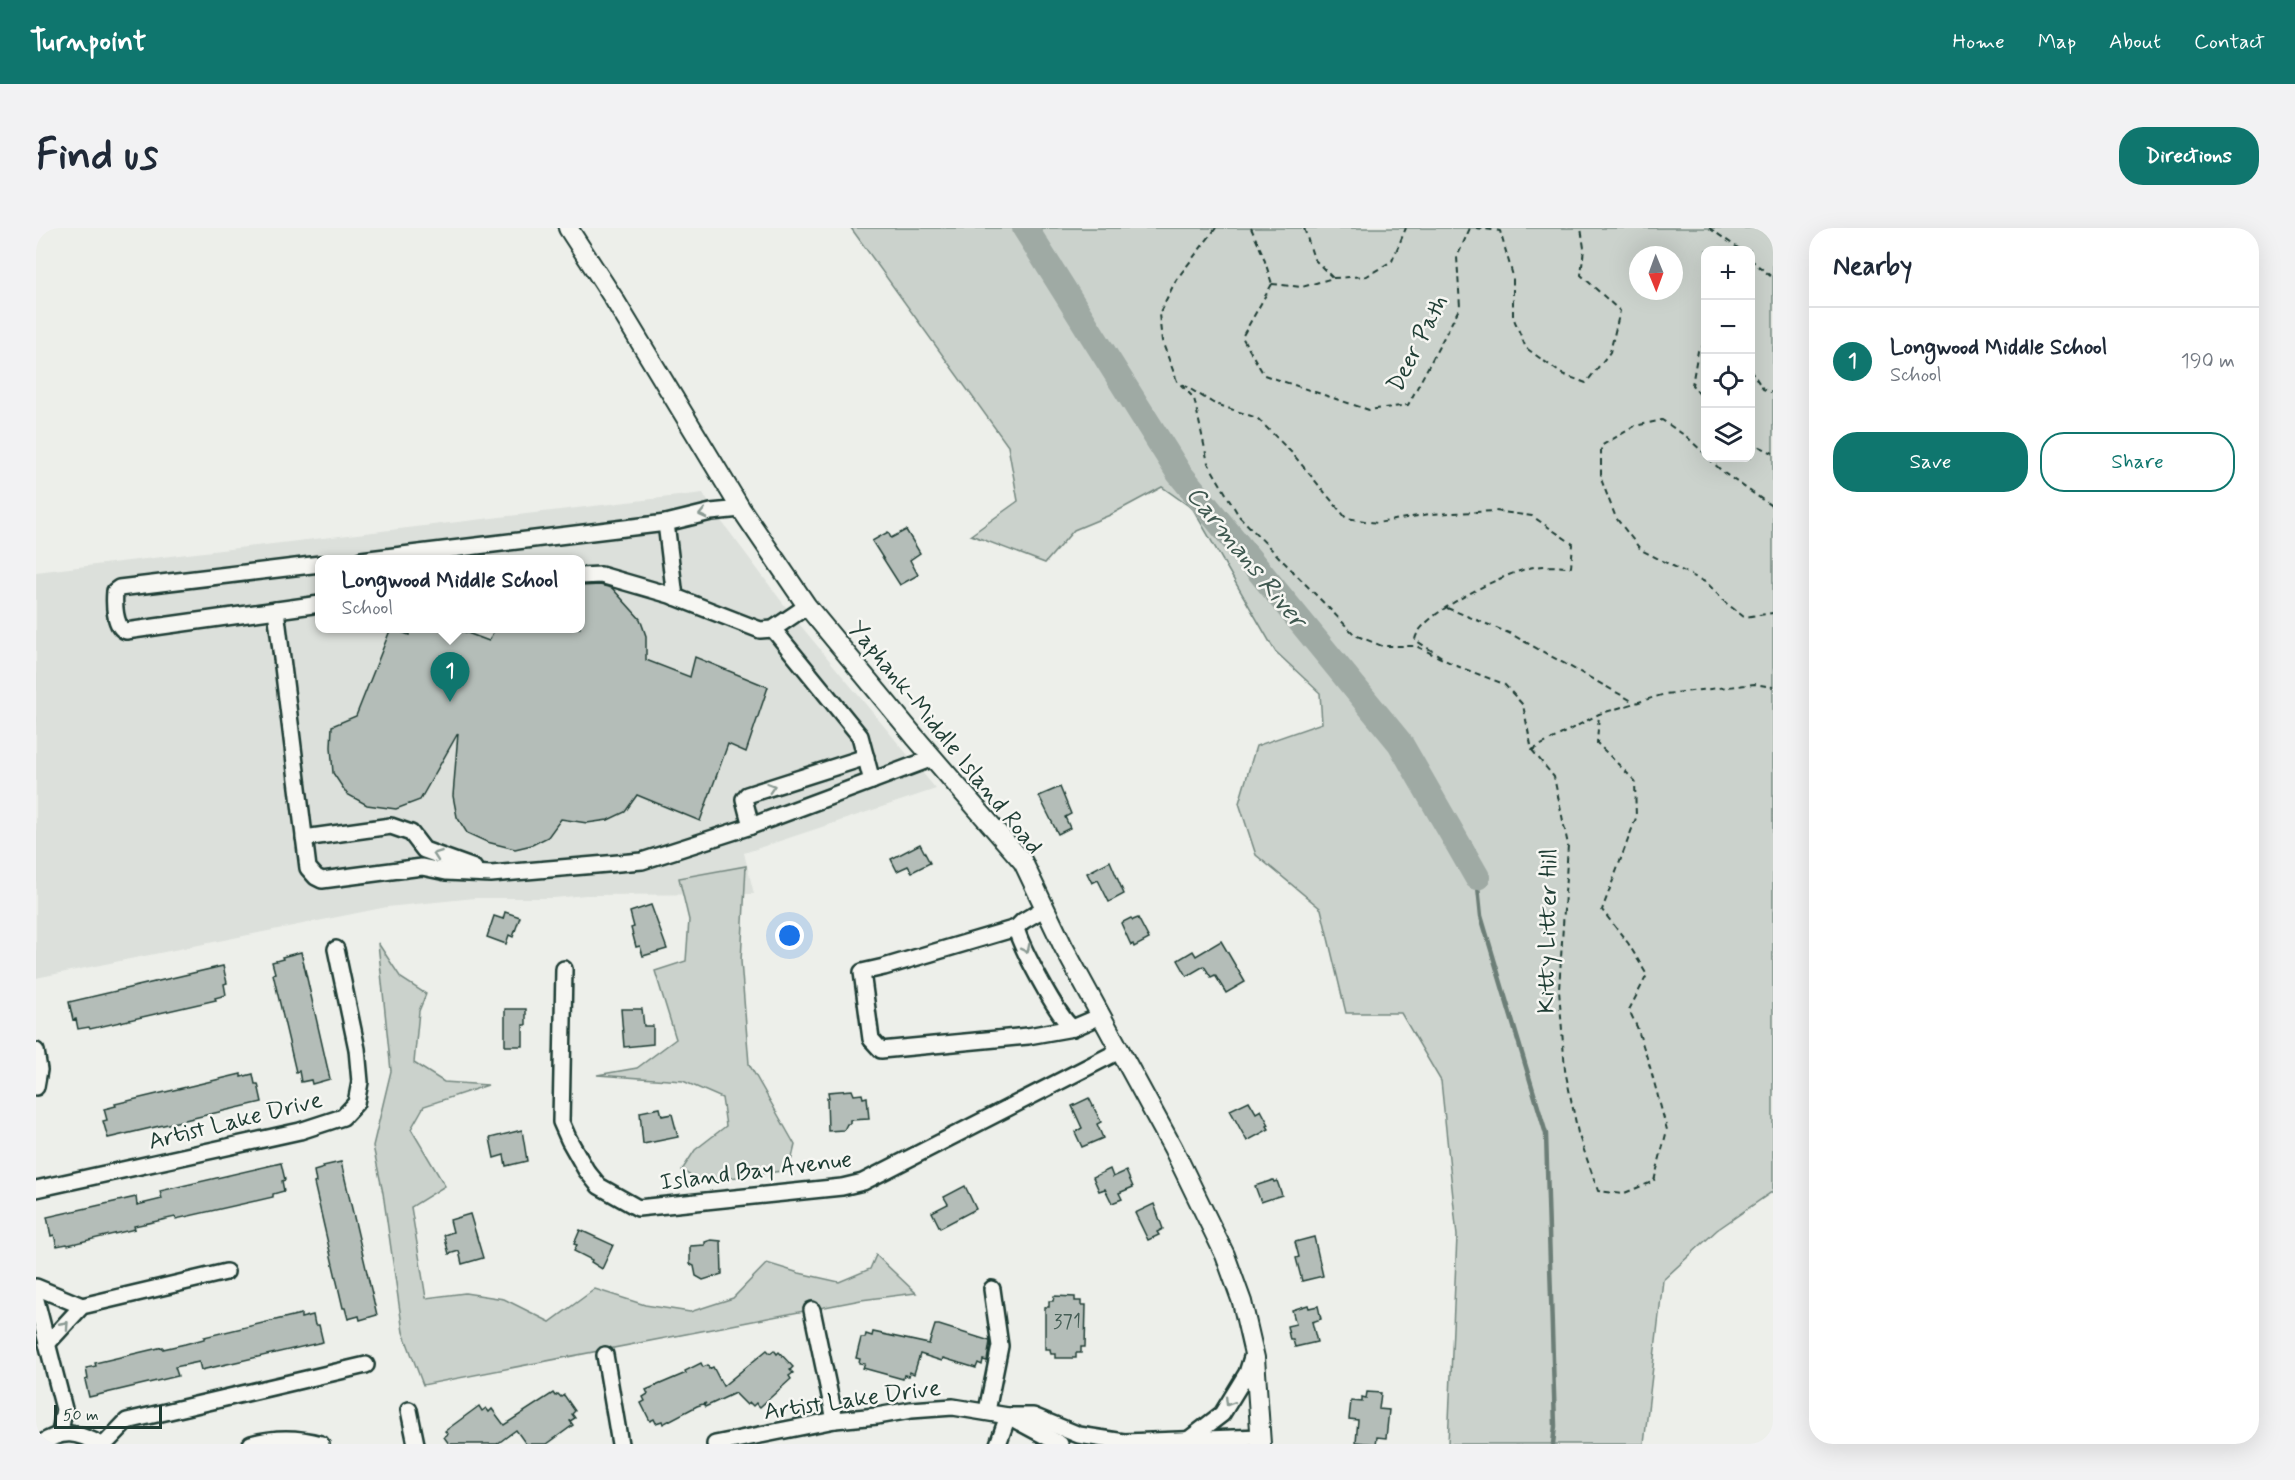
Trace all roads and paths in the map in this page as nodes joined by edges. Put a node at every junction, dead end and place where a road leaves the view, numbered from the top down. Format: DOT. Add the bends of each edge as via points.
graph roads {
  1 [pos="568,228"];
  2 [pos="1216,228"];
  3 [pos="1251,228"];
  4 [pos="1304,228"];
  5 [pos="1406,228"];
  6 [pos="1470,228"];
  7 [pos="1476,228"];
  8 [pos="1581,228"];
  9 [pos="1709,228"];
  10 [pos="1735,246"];
  11 [pos="1755,263"];
  12 [pos="1333,278"];
  13 [pos="1773,278"];
  14 [pos="1272,284"];
  15 [pos="1701,348"];
  16 [pos="1755,377"];
  17 [pos="1177,381"];
  18 [pos="1773,393"];
  19 [pos="1701,396"];
  20 [pos="1755,444"];
  21 [pos="1701,450"];
  22 [pos="1773,453"];
  23 [pos="1713,462"];
  24 [pos="1773,507"];
  25 [pos="741,509"];
  26 [pos="666,523"];
  27 [pos="402,555"];
  28 [pos="315,565"];
  29 [pos="585,576"];
  30 [pos="675,597"];
  31 [pos="315,605"];
  32 [pos="807,606"];
  33 [pos="1447,608"];
  34 [pos="276,610"];
  35 [pos="1773,613"];
  36 [pos="773,629"];
  37 [pos="1457,666"];
  38 [pos="1773,687"];
  39 [pos="1636,703"];
  40 [pos="1599,714"];
  41 [pos="1532,750"];
  42 [pos="866,757"];
  43 [pos="933,758"];
  44 [pos="872,781"];
  45 [pos="751,826"];
  46 [pos="304,838"];
  47 [pos="491,874"];
  48 [pos="1045,908"];
  49 [pos="1016,927"];
  50 [pos="336,949"];
  51 [pos="564,969"];
  52 [pos="1101,1016"];
  53 [pos="1073,1028"];
  54 [pos="1121,1050"];
  55 [pos="36,1051"];
  56 [pos="36,1087"];
  57 [pos="36,1189"];
  58 [pos="226,1272"];
  59 [pos="36,1287"];
  60 [pos="992,1289"];
  61 [pos="36,1300"];
  62 [pos="82,1306"];
  63 [pos="812,1310"];
  64 [pos="48,1344"];
  65 [pos="1253,1351"];
  66 [pos="604,1354"];
  67 [pos="366,1365"];
  68 [pos="409,1410"];
  69 [pos="987,1411"];
  70 [pos="1008,1416"];
  71 [pos="835,1420"];
  72 [pos="60,1433"];
  73 [pos="1188,1440"];
  74 [pos="1261,1440"];
  75 [pos="315,1443"];
  76 [pos="40,1444"];
  77 [pos="103,1444"];
  78 [pos="251,1444"];
  79 [pos="416,1444"];
  80 [pos="620,1444"];
  81 [pos="715,1444"];
  82 [pos="998,1444"];
  83 [pos="1060,1444"];
  1 -- 25 [label="main road, Yaphank-Middle Island Road"];
  2 -- 17 [label="path" via="1176,279 1159,314 1162,341"];
  3 -- 14 [label="path"];
  4 -- 12 [label="path" via="1314,259"];
  5 -- 12 [label="path" via="1392,261 1368,276"];
  6 -- 14 [label="path, Deer Path" via="1457,257 1460,307 1408,405 1370,410 1264,375 1242,338"];
  7 -- 8 [label="path" via="1500,231 1513,276 1513,317 1526,348 1562,374 1586,383 1610,352 1620,311 1581,275"];
  9 -- 10 [label="path"];
  11 -- 13 [label="path"];
  12 -- 14 [label="path" via="1302,287"];
  15 -- 19 [label="path" via="1692,385"];
  16 -- 18 [label="path" via="1762,389"];
  17 -- 33 [label="path" via="1213,403 1257,418 1346,518 1377,523 1430,514 1495,511 1532,516 1573,544 1571,567 1533,567 1497,580"];
  17 -- 37 [label="path" via="1194,398 1208,463 1239,516 1355,635 1382,646 1416,646"];
  20 -- 22 [label="path"];
  21 -- 35 [label="path" via="1662,420 1635,426 1601,446 1601,479 1616,518 1641,550 1707,583 1744,617"];
  23 -- 24 [label="path"];
  25 -- 26 [label="street, one-way"];
  25 -- 32 [label="main road, Yaphank-Middle Island Road"];
  26 -- 27 [label="street"];
  26 -- 30 [label="street"];
  28 -- 34 [label="street" via="115,591 118,625 126,631"];
  29 -- 30 [label="street" via="601,574"];
  30 -- 36 [label="street" via="760,630"];
  31 -- 34 [label="street"];
  32 -- 36 [label="street"];
  32 -- 43 [label="main road, Yaphank-Middle Island Road"];
  33 -- 37 [label="path" via="1424,624 1415,640"];
  33 -- 39 [label="path" via="1509,633"];
  34 -- 46 [label="street"];
  36 -- 42 [label="street" via="860,736"];
  37 -- 41 [label="path" via="1504,684 1523,705"];
  38 -- 39 [label="path" via="1755,684 1665,694"];
  39 -- 40 [label="path"];
  40 -- 41 [label="path"];
  40 -- 41 [label="path, Kitty Litter Hill" via="1598,743 1635,781 1636,818 1602,910 1647,975 1629,1010 1667,1130 1654,1181 1622,1194 1598,1191 1578,1133 1565,1070 1558,990 1568,845 1554,777"];
  42 -- 44 [label="street"];
  45 -- 42 [label="street, one-way" via="744,799 747,795"];
  43 -- 44 [label="street"];
  43 -- 48 [label="main road, Yaphank-Middle Island Road" via="1023,862"];
  44 -- 45 [label="street"];
  45 -- 47 [label="street" via="642,861"];
  47 -- 46 [label="street, one-way" via="424,850 411,833 391,826"];
  46 -- 47 [label="street" via="308,868 322,880 422,867"];
  48 -- 49 [label="street"];
  48 -- 52 [label="main road, Yaphank-Middle Island Road"];
  49 -- 53 [label="street, one-way" via="1057,1010"];
  49 -- 53 [label="street" via="862,972 871,1039 881,1050"];
  50 -- 57 [label="street, Artist Lake Drive" via="360,1082 356,1103 343,1117 310,1129"];
  51 -- 54 [label="street, Island Bay Avenue" via="561,1122 586,1170 599,1186 638,1208 853,1186"];
  52 -- 53 [label="street"];
  52 -- 54 [label="main road, Yaphank-Middle Island Road"];
  54 -- 65 [label="main road, Yaphank-Middle Island Road" via="1225,1255 1242,1302"];
  55 -- 56 [label="street"];
  58 -- 62 [label="street"];
  59 -- 62 [label="street"];
  60 -- 69 [label="street" via="1000,1346"];
  61 -- 64 [label="street"];
  64 -- 62 [label="street, one-way"];
  63 -- 71 [label="street"];
  64 -- 72 [label="street" via="64,1409"];
  65 -- 73 [label="street, one-way" via="1247,1373 1222,1414"];
  65 -- 74 [label="main road, Yaphank-Middle Island Road"];
  66 -- 80 [label="street"];
  67 -- 77 [label="street" via="127,1421"];
  68 -- 79 [label="street"];
  69 -- 70 [label="street, Artist Lake Drive"];
  69 -- 71 [label="street, Artist Lake Drive" via="932,1408"];
  70 -- 73 [label="street" via="1033,1416 1079,1435 1124,1442"];
  70 -- 82 [label="street"];
  70 -- 83 [label="street, Artist Lake Drive"];
  71 -- 81 [label="street, Artist Lake Drive"];
  72 -- 76 [label="street"];
  72 -- 77 [label="street" via="73,1433"];
  73 -- 74 [label="street"];
  75 -- 78 [label="street" via="297,1438"];
}
